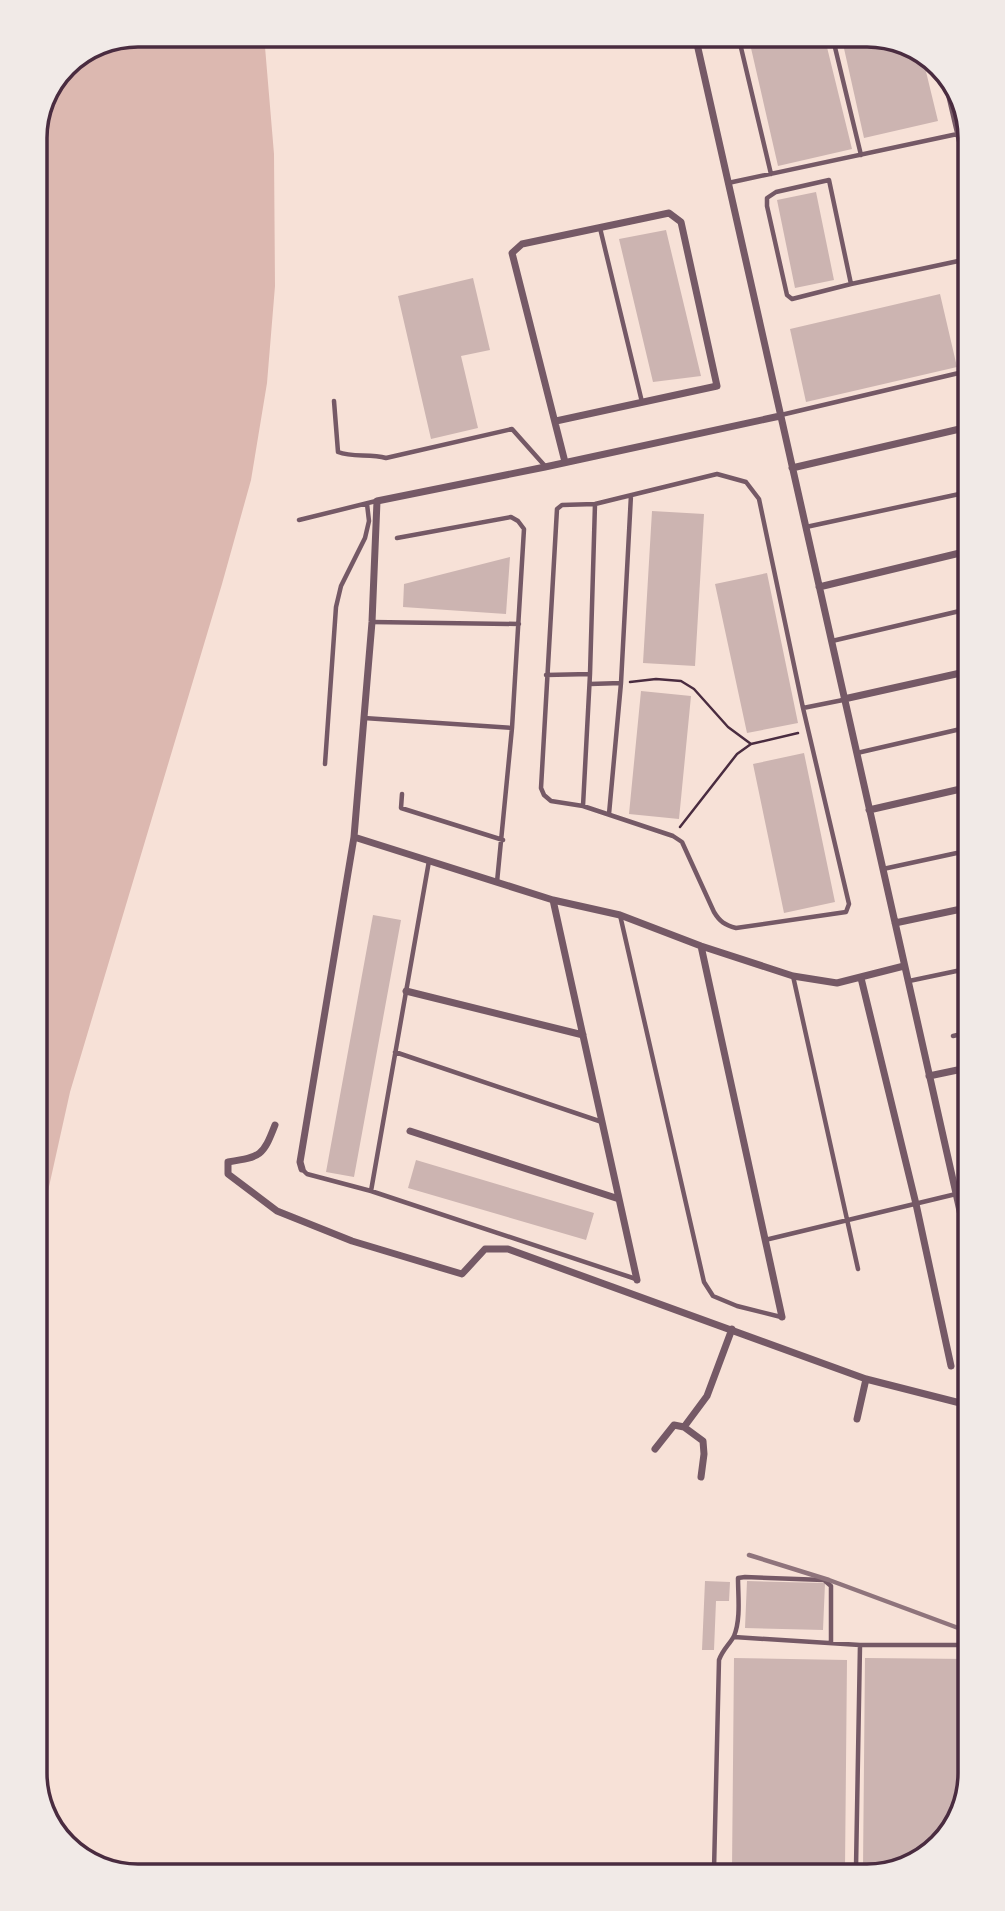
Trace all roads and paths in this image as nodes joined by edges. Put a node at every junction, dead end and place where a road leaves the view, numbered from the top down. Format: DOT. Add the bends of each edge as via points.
graph roads {
  1 [pos="698,47"];
  2 [pos="741,47"];
  3 [pos="835,47"];
  4 [pos="958,135"];
  5 [pos="861,155"];
  6 [pos="771,174"];
  7 [pos="728,183"];
  8 [pos="600,228"];
  9 [pos="958,261"];
  10 [pos="851,285"];
  11 [pos="958,373"];
  12 [pos="334,401"];
  13 [pos="642,402"];
  14 [pos="780,416"];
  15 [pos="556,421"];
  16 [pos="958,429"];
  17 [pos="565,463"];
  18 [pos="545,467"];
  19 [pos="792,468"];
  20 [pos="958,494"];
  21 [pos="631,495"];
  22 [pos="377,501"];
  23 [pos="367,504"];
  24 [pos="595,504"];
  25 [pos="299,520"];
  26 [pos="806,527"];
  27 [pos="397,538"];
  28 [pos="958,553"];
  29 [pos="819,587"];
  30 [pos="958,611"];
  31 [pos="372,622"];
  32 [pos="519,624"];
  33 [pos="831,642"];
  34 [pos="590,674"];
  35 [pos="958,674"];
  36 [pos="546,675"];
  37 [pos="621,683"];
  38 [pos="590,684"];
  39 [pos="844,699"];
  40 [pos="803,708"];
  41 [pos="364,718"];
  42 [pos="512,728"];
  43 [pos="808,730"];
  44 [pos="958,730"];
  45 [pos="751,744"];
  46 [pos="856,753"];
  47 [pos="325,764"];
  48 [pos="958,790"];
  49 [pos="402,794"];
  50 [pos="583,806"];
  51 [pos="869,810"];
  52 [pos="608,814"];
  53 [pos="673,836"];
  54 [pos="354,837"];
  55 [pos="503,840"];
  56 [pos="958,853"];
  57 [pos="429,861"];
  58 [pos="883,869"];
  59 [pos="497,882"];
  60 [pos="553,900"];
  61 [pos="958,910"];
  62 [pos="620,915"];
  63 [pos="895,923"];
  64 [pos="701,946"];
  65 [pos="904,966"];
  66 [pos="958,971"];
  67 [pos="793,976"];
  68 [pos="860,978"];
  69 [pos="908,982"];
  70 [pos="406,990"];
  71 [pos="583,1035"];
  72 [pos="958,1035"];
  73 [pos="953,1036"];
  74 [pos="395,1052"];
  75 [pos="958,1070"];
  76 [pos="929,1076"];
  77 [pos="602,1122"];
  78 [pos="275,1125"];
  79 [pos="410,1131"];
  80 [pos="302,1169"];
  81 [pos="371,1191"];
  82 [pos="956,1194"];
  83 [pos="619,1199"];
  84 [pos="958,1203"];
  85 [pos="916,1204"];
  86 [pos="848,1220"];
  87 [pos="765,1240"];
  88 [pos="859,1269"];
  89 [pos="637,1280"];
  90 [pos="782,1317"];
  91 [pos="732,1329"];
  92 [pos="951,1366"];
  93 [pos="866,1379"];
  94 [pos="958,1402"];
  95 [pos="857,1419"];
  96 [pos="684,1427"];
  97 [pos="655,1449"];
  98 [pos="701,1477"];
  99 [pos="734,1637"];
  100 [pos="831,1643"];
  101 [pos="860,1645"];
  102 [pos="958,1645"];
  103 [pos="714,1864"];
  104 [pos="856,1864"];
  1 -- 7 [label="street"];
  2 -- 6 [label="lane"];
  3 -- 5 [label="lane"];
  4 -- 5 [label="lane"];
  5 -- 6 [label="lane"];
  6 -- 7 [label="lane"];
  7 -- 14 [label="street"];
  8 -- 13 [label="lane"];
  8 -- 13 [label="street" via="669,213 681,222 717,386"];
  8 -- 15 [label="street" via="522,244 512,253"];
  9 -- 10 [label="lane"];
  10 -- 10 [label="lane" via="792,299 787,295 767,198 829,180"];
  11 -- 14 [label="lane"];
  12 -- 18 [label="lane" via="336,443 338,452 345,455 386,458 512,429"];
  13 -- 15 [label="street"];
  14 -- 17 [label="street"];
  14 -- 19 [label="street"];
  15 -- 17 [label="street"];
  16 -- 19 [label="street"];
  17 -- 18 [label="street"];
  18 -- 22 [label="street"];
  19 -- 26 [label="street"];
  20 -- 26 [label="lane"];
  21 -- 24 [label="lane"];
  21 -- 37 [label="lane"];
  21 -- 40 [label="lane" via="717,474 753,488"];
  22 -- 23 [label="lane"];
  22 -- 31 [label="street"];
  23 -- 25 [label="lane"];
  23 -- 47 [label="lane" via="365,538 341,586 336,607"];
  24 -- 34 [label="lane"];
  24 -- 36 [label="lane" via="556,509"];
  26 -- 29 [label="street"];
  27 -- 32 [label="lane" via="511,517 518,521 524,529"];
  28 -- 29 [label="street"];
  29 -- 33 [label="street"];
  30 -- 33 [label="lane"];
  31 -- 32 [label="lane"];
  31 -- 41 [label="street"];
  32 -- 42 [label="lane"];
  33 -- 39 [label="street"];
  34 -- 36 [label="lane"];
  34 -- 38 [label="lane"];
  35 -- 39 [label="street"];
  36 -- 50 [label="lane" via="541,788 551,801"];
  37 -- 38 [label="lane"];
  37 -- 45 [label="path" via="681,681"];
  37 -- 52 [label="lane"];
  38 -- 50 [label="lane"];
  39 -- 40 [label="lane"];
  39 -- 46 [label="street"];
  40 -- 43 [label="lane"];
  41 -- 42 [label="lane"];
  41 -- 54 [label="street"];
  42 -- 55 [label="lane"];
  43 -- 45 [label="path"];
  43 -- 53 [label="lane" via="849,904 846,912 736,928 720,922 682,842"];
  44 -- 46 [label="lane"];
  45 -- 53 [label="path" via="737,754"];
  46 -- 51 [label="street"];
  48 -- 51 [label="street"];
  49 -- 55 [label="lane" via="401,808"];
  50 -- 52 [label="lane"];
  51 -- 58 [label="street"];
  52 -- 53 [label="lane"];
  54 -- 57 [label="street"];
  54 -- 80 [label="street"];
  55 -- 59 [label="lane"];
  56 -- 58 [label="lane"];
  57 -- 59 [label="street"];
  57 -- 70 [label="lane"];
  58 -- 63 [label="street"];
  59 -- 60 [label="street"];
  60 -- 62 [label="street"];
  60 -- 71 [label="street"];
  61 -- 63 [label="street"];
  62 -- 64 [label="street"];
  62 -- 90 [label="lane" via="704,1282 713,1296"];
  63 -- 65 [label="street"];
  64 -- 67 [label="street"];
  64 -- 87 [label="street"];
  65 -- 68 [label="street"];
  65 -- 69 [label="street"];
  66 -- 69 [label="lane"];
  67 -- 68 [label="street" via="837,983"];
  67 -- 86 [label="lane"];
  68 -- 85 [label="street"];
  69 -- 76 [label="street"];
  70 -- 71 [label="street"];
  70 -- 74 [label="lane"];
  71 -- 77 [label="street"];
  72 -- 73 [label="lane"];
  74 -- 77 [label="lane"];
  74 -- 81 [label="lane"];
  75 -- 76 [label="street"];
  76 -- 82 [label="street"];
  77 -- 83 [label="street"];
  78 -- 91 [label="street" via="266,1150 255,1158 228,1162 228,1174 277,1211 352,1241 462,1274 485,1249 509,1248"];
  79 -- 83 [label="street"];
  80 -- 81 [label="lane"];
  81 -- 89 [label="lane"];
  82 -- 84 [label="street"];
  82 -- 85 [label="lane"];
  83 -- 89 [label="street"];
  85 -- 86 [label="lane"];
  85 -- 92 [label="street"];
  86 -- 87 [label="lane"];
  86 -- 88 [label="lane"];
  87 -- 90 [label="street"];
  91 -- 93 [label="street"];
  91 -- 96 [label="street" via="707,1396"];
  93 -- 94 [label="street"];
  93 -- 95 [label="street"];
  96 -- 97 [label="street" via="674,1425"];
  96 -- 98 [label="street" via="703,1441"];
  99 -- 100 [label="lane"];
  99 -- 100 [label="lane" via="738,1578 824,1580 831,1586"];
  99 -- 103 [label="lane" via="719,1660"];
  100 -- 101 [label="lane"];
  101 -- 102 [label="lane"];
  101 -- 104 [label="lane"];
}
